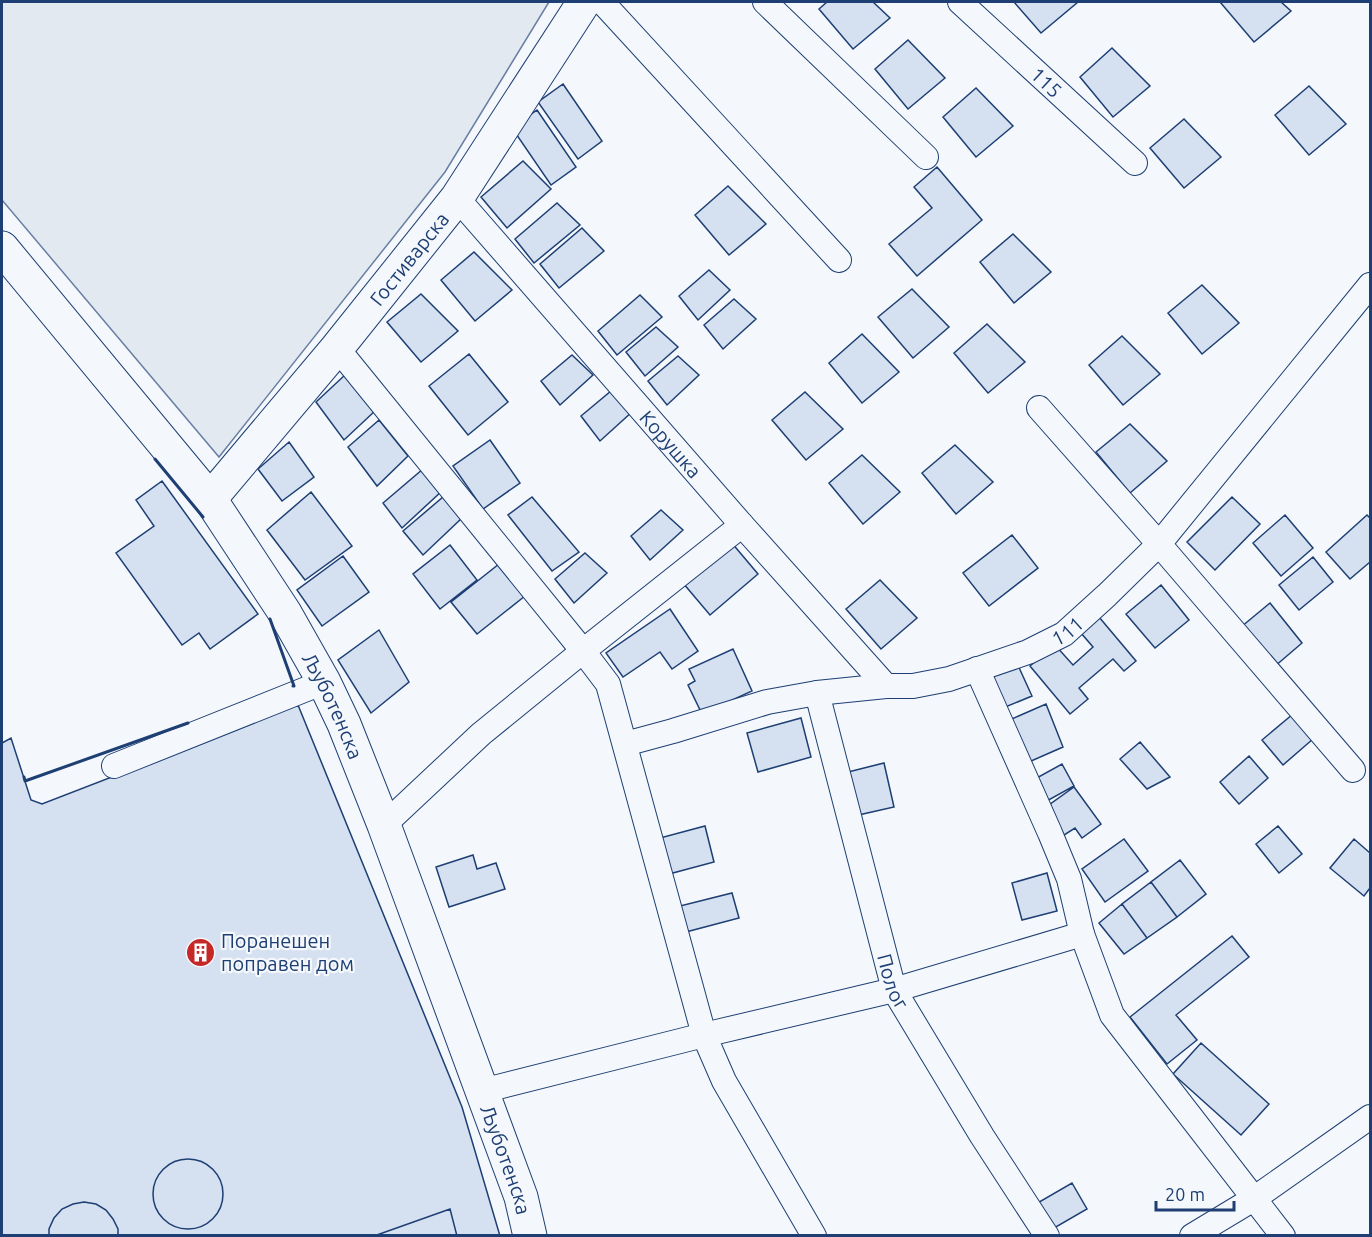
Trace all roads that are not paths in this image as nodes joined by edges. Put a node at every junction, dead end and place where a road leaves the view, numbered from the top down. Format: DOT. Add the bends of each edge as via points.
graph roads {
  1 [pos="584,2"];
  2 [pos="602,2"];
  3 [pos="765,2"];
  4 [pos="960,2"];
  5 [pos="926,157"];
  6 [pos="1135,163"];
  7 [pos="457,198"];
  8 [pos="2,248"];
  9 [pos="839,260"];
  10 [pos="1371,285"];
  11 [pos="337,348"];
  12 [pos="1039,408"];
  13 [pos="210,499"];
  14 [pos="742,525"];
  15 [pos="1159,544"];
  16 [pos="583,651"];
  17 [pos="977,669"];
  18 [pos="324,682"];
  19 [pos="886,686"];
  20 [pos="817,693"];
  21 [pos="625,744"];
  22 [pos="114,766"];
  23 [pos="1353,770"];
  24 [pos="384,825"];
  25 [pos="1082,934"];
  26 [pos="894,990"];
  27 [pos="704,1035"];
  28 [pos="482,1091"];
  29 [pos="1371,1118"];
  30 [pos="1255,1198"];
  31 [pos="530,1236"];
  32 [pos="814,1236"];
  33 [pos="1047,1236"];
  34 [pos="1192,1236"];
  35 [pos="1283,1236"];
  1 -- 7 [label="main road, Гостиварска"];
  2 -- 9 [label="street"];
  3 -- 5 [label="street"];
  4 -- 6 [label="street, 115"];
  7 -- 11 [label="main road, Гостиварска"];
  7 -- 14 [label="street, Корушка"];
  8 -- 13 [label="main road, Љуботенска"];
  10 -- 15 [label="street, 111"];
  11 -- 13 [label="main road, Гостиварска"];
  11 -- 16 [label="street"];
  12 -- 15 [label="street"];
  13 -- 18 [label="main road, Љуботенска" via="285,613"];
  14 -- 16 [label="street"];
  14 -- 19 [label="street, Корушка"];
  15 -- 17 [label="street, 111" via="1064,634 1028,652"];
  15 -- 23 [label="street"];
  16 -- 21 [label="street" via="608,684"];
  16 -- 24 [label="street" via="482,734"];
  17 -- 19 [label="street, 111" via="913,686"];
  17 -- 25 [label="street" via="1069,879"];
  18 -- 22 [label="street"];
  18 -- 24 [label="main road, Љуботенска"];
  19 -- 20 [label="street, 111"];
  20 -- 21 [label="street, 111" via="767,702"];
  20 -- 26 [label="street, Полог"];
  21 -- 27 [label="street"];
  24 -- 28 [label="main road, Љуботенска"];
  25 -- 26 [label="street"];
  25 -- 30 [label="street" via="1112,1015"];
  26 -- 27 [label="street"];
  26 -- 33 [label="street, Полог"];
  27 -- 28 [label="street"];
  27 -- 32 [label="street" via="724,1081"];
  28 -- 31 [label="main road, Љуботенска" via="521,1197"];
  29 -- 30 [label="street"];
  30 -- 34 [label="street"];
  30 -- 35 [label="street"];
}
